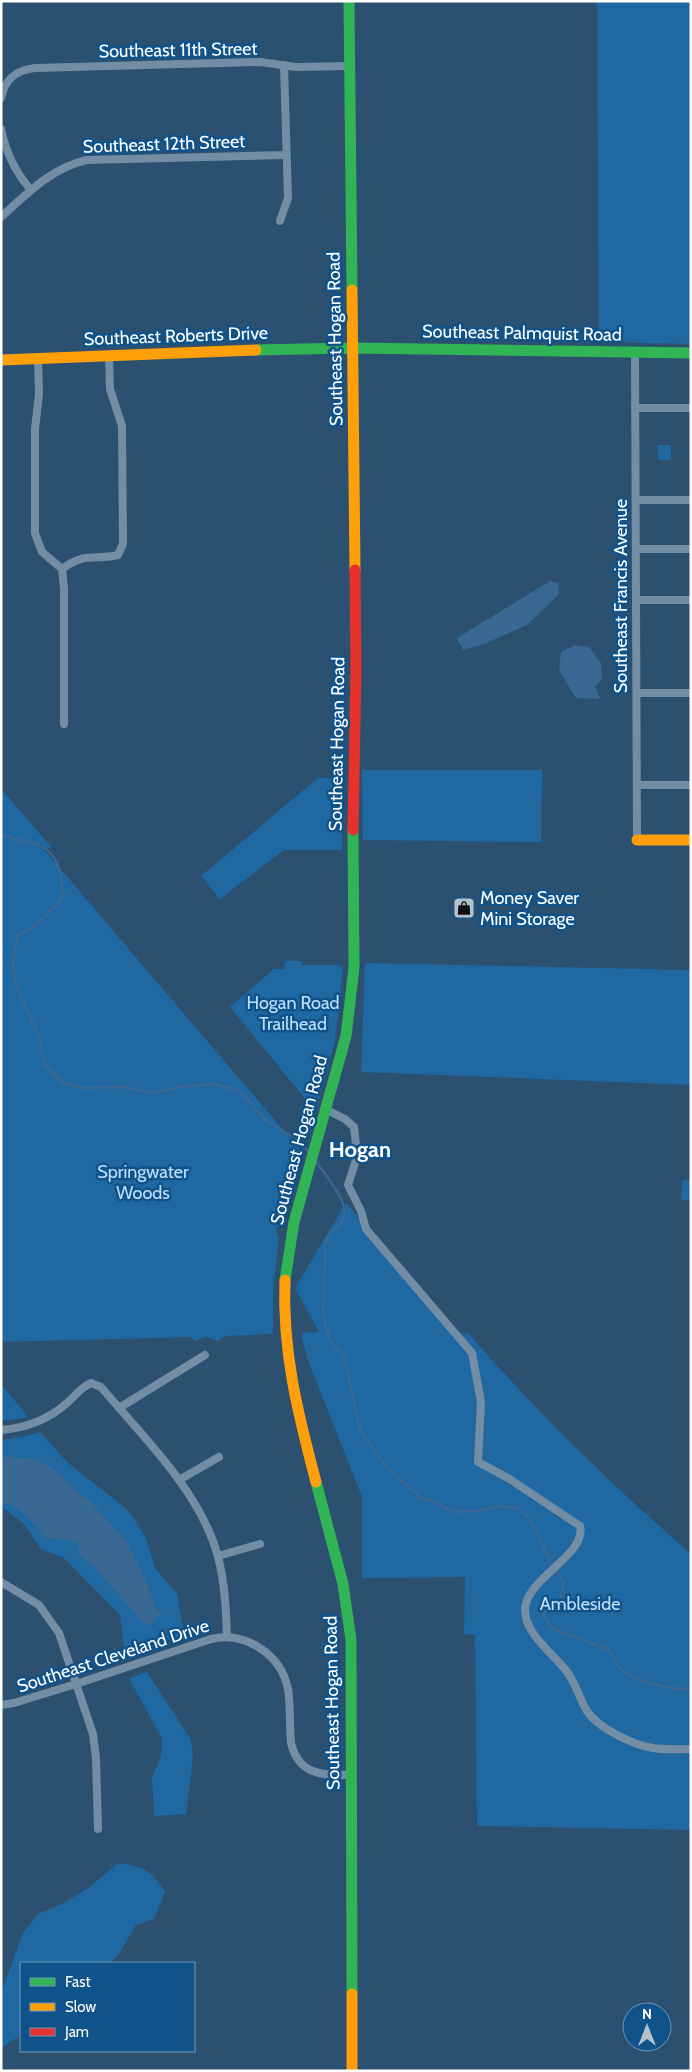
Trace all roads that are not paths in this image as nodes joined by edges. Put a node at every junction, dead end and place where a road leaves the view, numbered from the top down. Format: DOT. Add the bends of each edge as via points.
graph roads {
  1 [pos="348,1"];
  2 [pos="284,65"];
  3 [pos="349,66"];
  4 [pos="1,98"];
  5 [pos="1,129"];
  6 [pos="286,155"];
  7 [pos="31,190"];
  8 [pos="1,217"];
  9 [pos="280,221"];
  10 [pos="352,348"];
  11 [pos="635,352"];
  12 [pos="691,353"];
  13 [pos="109,356"];
  14 [pos="38,359"];
  15 [pos="1,360"];
  16 [pos="636,408"];
  17 [pos="691,408"];
  18 [pos="636,500"];
  19 [pos="691,500"];
  20 [pos="636,549"];
  21 [pos="691,549"];
  22 [pos="62,569"];
  23 [pos="636,600"];
  24 [pos="691,600"];
  25 [pos="637,693"];
  26 [pos="691,693"];
  27 [pos="64,724"];
  28 [pos="637,785"];
  29 [pos="691,785"];
  30 [pos="638,840"];
  31 [pos="691,840"];
  32 [pos="325,1109"];
  33 [pos="205,1355"];
  34 [pos="118,1408"];
  35 [pos="1,1430"];
  36 [pos="218,1457"];
  37 [pos="179,1480"];
  38 [pos="260,1544"];
  39 [pos="218,1556"];
  40 [pos="1,1582"];
  41 [pos="227,1637"];
  42 [pos="76,1684"];
  43 [pos="1,1705"];
  44 [pos="691,1749"];
  45 [pos="352,1775"];
  46 [pos="98,1829"];
  47 [pos="352,2071"];
  1 -- 3 [label="main road, Southeast Hogan Road"];
  2 -- 3 [label="street, Southeast 11th Street" via="306,68"];
  2 -- 4 [label="street, Southeast 11th Street" via="260,62 25,69 10,78"];
  2 -- 6 [label="street"];
  3 -- 10 [label="main road, Southeast Hogan Road"];
  5 -- 7 [label="street" via="13,166"];
  6 -- 7 [label="street, Southeast 12th Street" via="87,160 58,169"];
  6 -- 9 [label="street" via="288,198"];
  7 -- 8 [label="street, Southeast 12th Street"];
  10 -- 11 [label="main road, Southeast Palmquist Road"];
  10 -- 13 [label="main road, Southeast Roberts Drive"];
  10 -- 32 [label="main road, Southeast Hogan Road" via="356,670 354,968 346,1036"];
  11 -- 12 [label="main road, Southeast Palmquist Road"];
  11 -- 16 [label="street, Southeast Francis Avenue"];
  13 -- 14 [label="main road, Southeast Roberts Drive"];
  13 -- 22 [label="street" via="110,390 122,426 123,544 118,555 82,558"];
  14 -- 15 [label="main road, Southeast Roberts Drive"];
  14 -- 22 [label="street" via="35,533 42,552"];
  16 -- 17 [label="street"];
  16 -- 18 [label="street, Southeast Francis Avenue"];
  18 -- 19 [label="street"];
  18 -- 20 [label="street, Southeast Francis Avenue"];
  20 -- 21 [label="street"];
  20 -- 23 [label="street, Southeast Francis Avenue"];
  22 -- 27 [label="street"];
  23 -- 24 [label="street"];
  23 -- 25 [label="street, Southeast Francis Avenue"];
  25 -- 26 [label="street"];
  25 -- 28 [label="street, Southeast Francis Avenue"];
  28 -- 29 [label="street"];
  28 -- 30 [label="street, Southeast Francis Avenue"];
  30 -- 31 [label="main road"];
  32 -- 44 [label="street" via="345,1119 354,1128 356,1160 348,1186 366,1229 472,1353 481,1402 478,1462 502,1474 580,1526 581,1535 570,1552 529,1597 526,1616 534,1633 575,1680 586,1709 598,1723 626,1739 651,1748"];
  32 -- 45 [label="main road, Southeast Hogan Road" via="288,1250 284,1323 287,1361 297,1410 348,1610"];
  33 -- 34 [label="street"];
  34 -- 35 [label="street" via="101,1387 91,1383 52,1414 21,1428"];
  34 -- 37 [label="street"];
  36 -- 37 [label="street"];
  37 -- 39 [label="street" via="207,1527"];
  38 -- 39 [label="street"];
  39 -- 41 [label="street" via="224,1586"];
  40 -- 42 [label="street" via="39,1605 50,1618 59,1633"];
  41 -- 42 [label="street, Southeast Cleveland Drive" via="178,1649"];
  41 -- 45 [label="street, Southeast Cleveland Drive" via="259,1647 278,1666 288,1689 291,1743 300,1762 317,1773"];
  42 -- 43 [label="street, Southeast Cleveland Drive"];
  42 -- 46 [label="street" via="95,1747"];
  45 -- 47 [label="main road, Southeast Hogan Road"];
}
